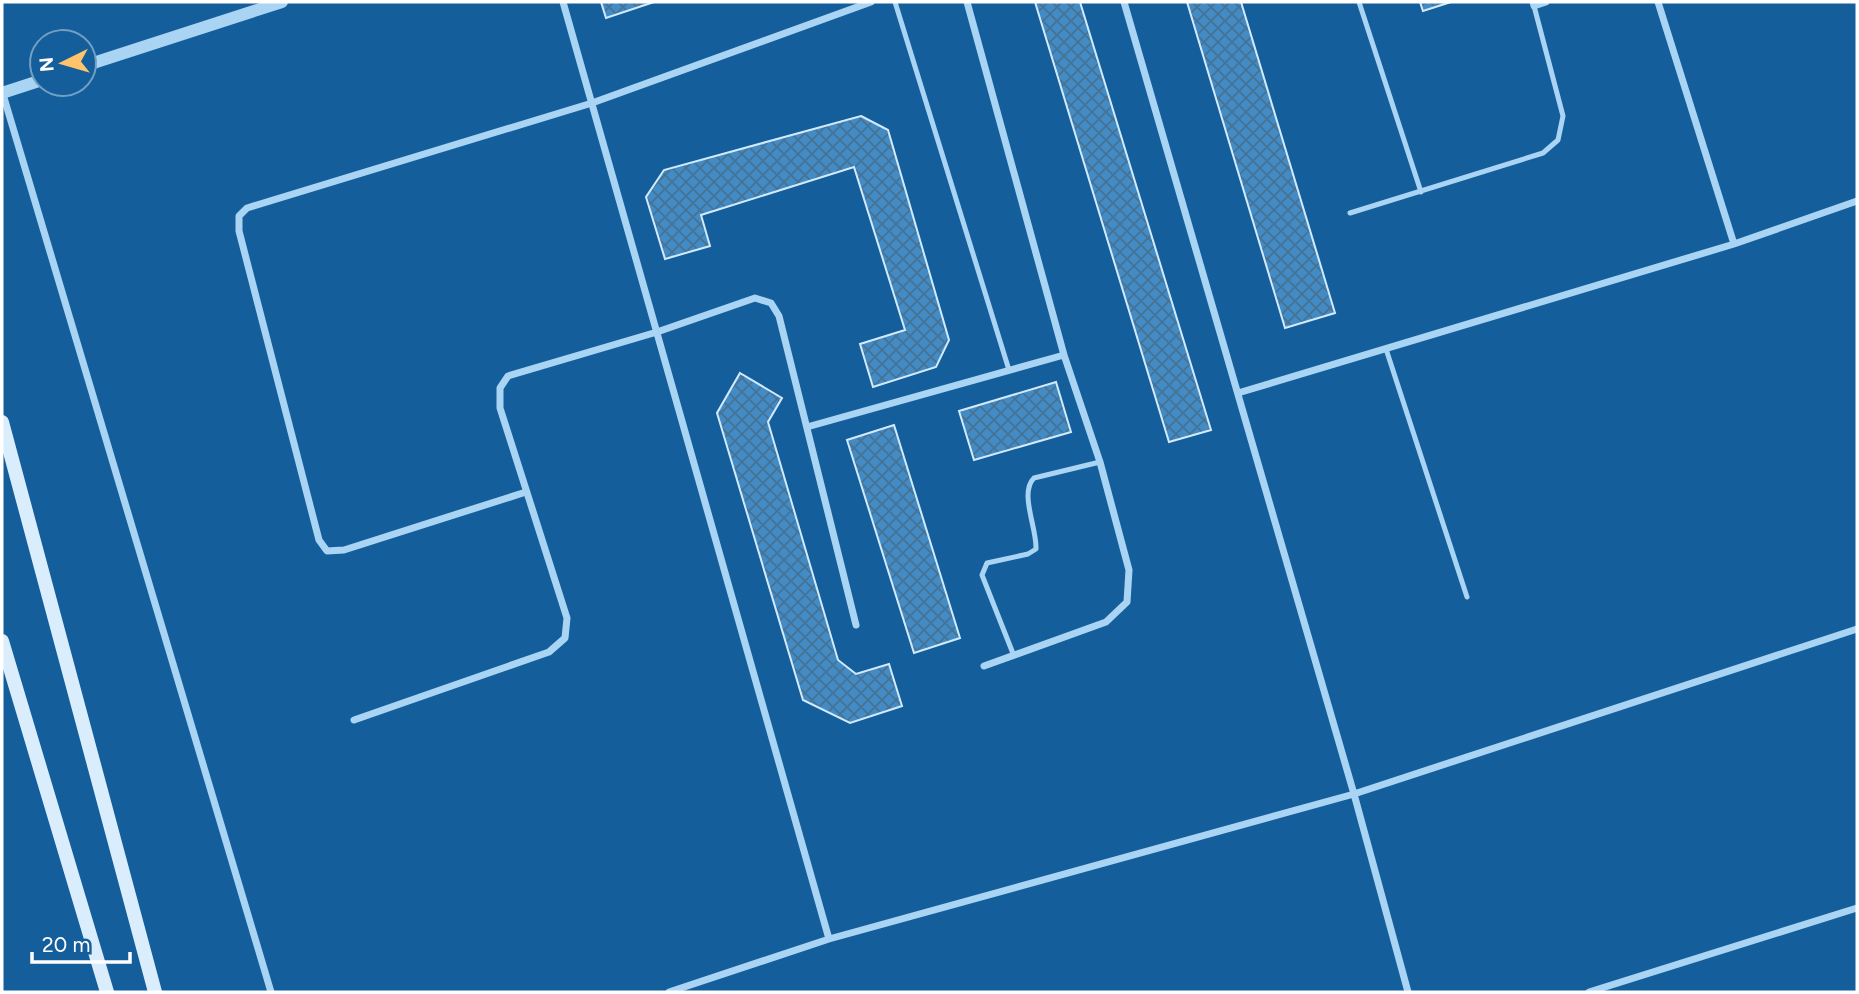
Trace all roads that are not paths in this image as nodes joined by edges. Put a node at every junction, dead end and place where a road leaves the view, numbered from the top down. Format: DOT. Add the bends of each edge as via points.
graph roads {
  1 [pos="282,2"];
  2 [pos="563,2"];
  3 [pos="871,2"];
  4 [pos="895,2"];
  5 [pos="967,2"];
  6 [pos="1124,2"];
  7 [pos="1359,2"];
  8 [pos="1546,2"];
  9 [pos="1658,2"];
  10 [pos="1534,4"];
  11 [pos="98,61"];
  12 [pos="28,84"];
  13 [pos="2,92"];
  14 [pos="592,103"];
  15 [pos="1421,192"];
  16 [pos="1857,201"];
  17 [pos="1350,213"];
  18 [pos="1734,244"];
  19 [pos="657,332"];
  20 [pos="1386,349"];
  21 [pos="1064,355"];
  22 [pos="1009,370"];
  23 [pos="1238,393"];
  24 [pos="2,422"];
  25 [pos="807,427"];
  26 [pos="1100,462"];
  27 [pos="526,492"];
  28 [pos="1467,597"];
  29 [pos="856,625"];
  30 [pos="1857,629"];
  31 [pos="2,640"];
  32 [pos="1014,656"];
  33 [pos="985,666"];
  34 [pos="355,720"];
  35 [pos="1354,794"];
  36 [pos="1857,908"];
  37 [pos="829,939"];
  38 [pos="107,992"];
  39 [pos="155,992"];
  40 [pos="271,992"];
  41 [pos="668,992"];
  42 [pos="1408,992"];
  43 [pos="1589,992"];
  1 -- 11 [label="street"];
  2 -- 14 [label="street"];
  3 -- 14 [label="street"];
  4 -- 22 [label="lane"];
  5 -- 21 [label="street"];
  6 -- 23 [label="street"];
  7 -- 15 [label="lane"];
  8 -- 10 [label="street"];
  9 -- 18 [label="street"];
  10 -- 15 [label="lane" via="1563,116 1559,140 1543,153"];
  12 -- 13 [label="street"];
  13 -- 40 [label="street"];
  14 -- 19 [label="street"];
  14 -- 27 [label="street" via="247,208 239,216 239,231 319,540 327,551 345,550"];
  15 -- 17 [label="lane"];
  16 -- 18 [label="street"];
  18 -- 20 [label="street"];
  19 -- 25 [label="street" via="755,298 771,303 779,316"];
  19 -- 27 [label="street" via="508,376 500,388 500,408"];
  19 -- 37 [label="street"];
  20 -- 23 [label="street"];
  20 -- 28 [label="lane"];
  21 -- 22 [label="street"];
  21 -- 26 [label="street"];
  22 -- 25 [label="street"];
  23 -- 35 [label="street"];
  24 -- 39 [label="main road"];
  25 -- 29 [label="street"];
  26 -- 32 [label="street" via="1129,569 1127,602 1106,622"];
  26 -- 32 [label="lane" via="1034,478 1027,493 1035,549 987,563 982,575"];
  27 -- 34 [label="street" via="568,618 565,638 549,652"];
  30 -- 35 [label="street"];
  31 -- 38 [label="main road"];
  32 -- 33 [label="street"];
  35 -- 37 [label="street"];
  35 -- 42 [label="street"];
  36 -- 43 [label="street"];
  37 -- 41 [label="street"];
}
